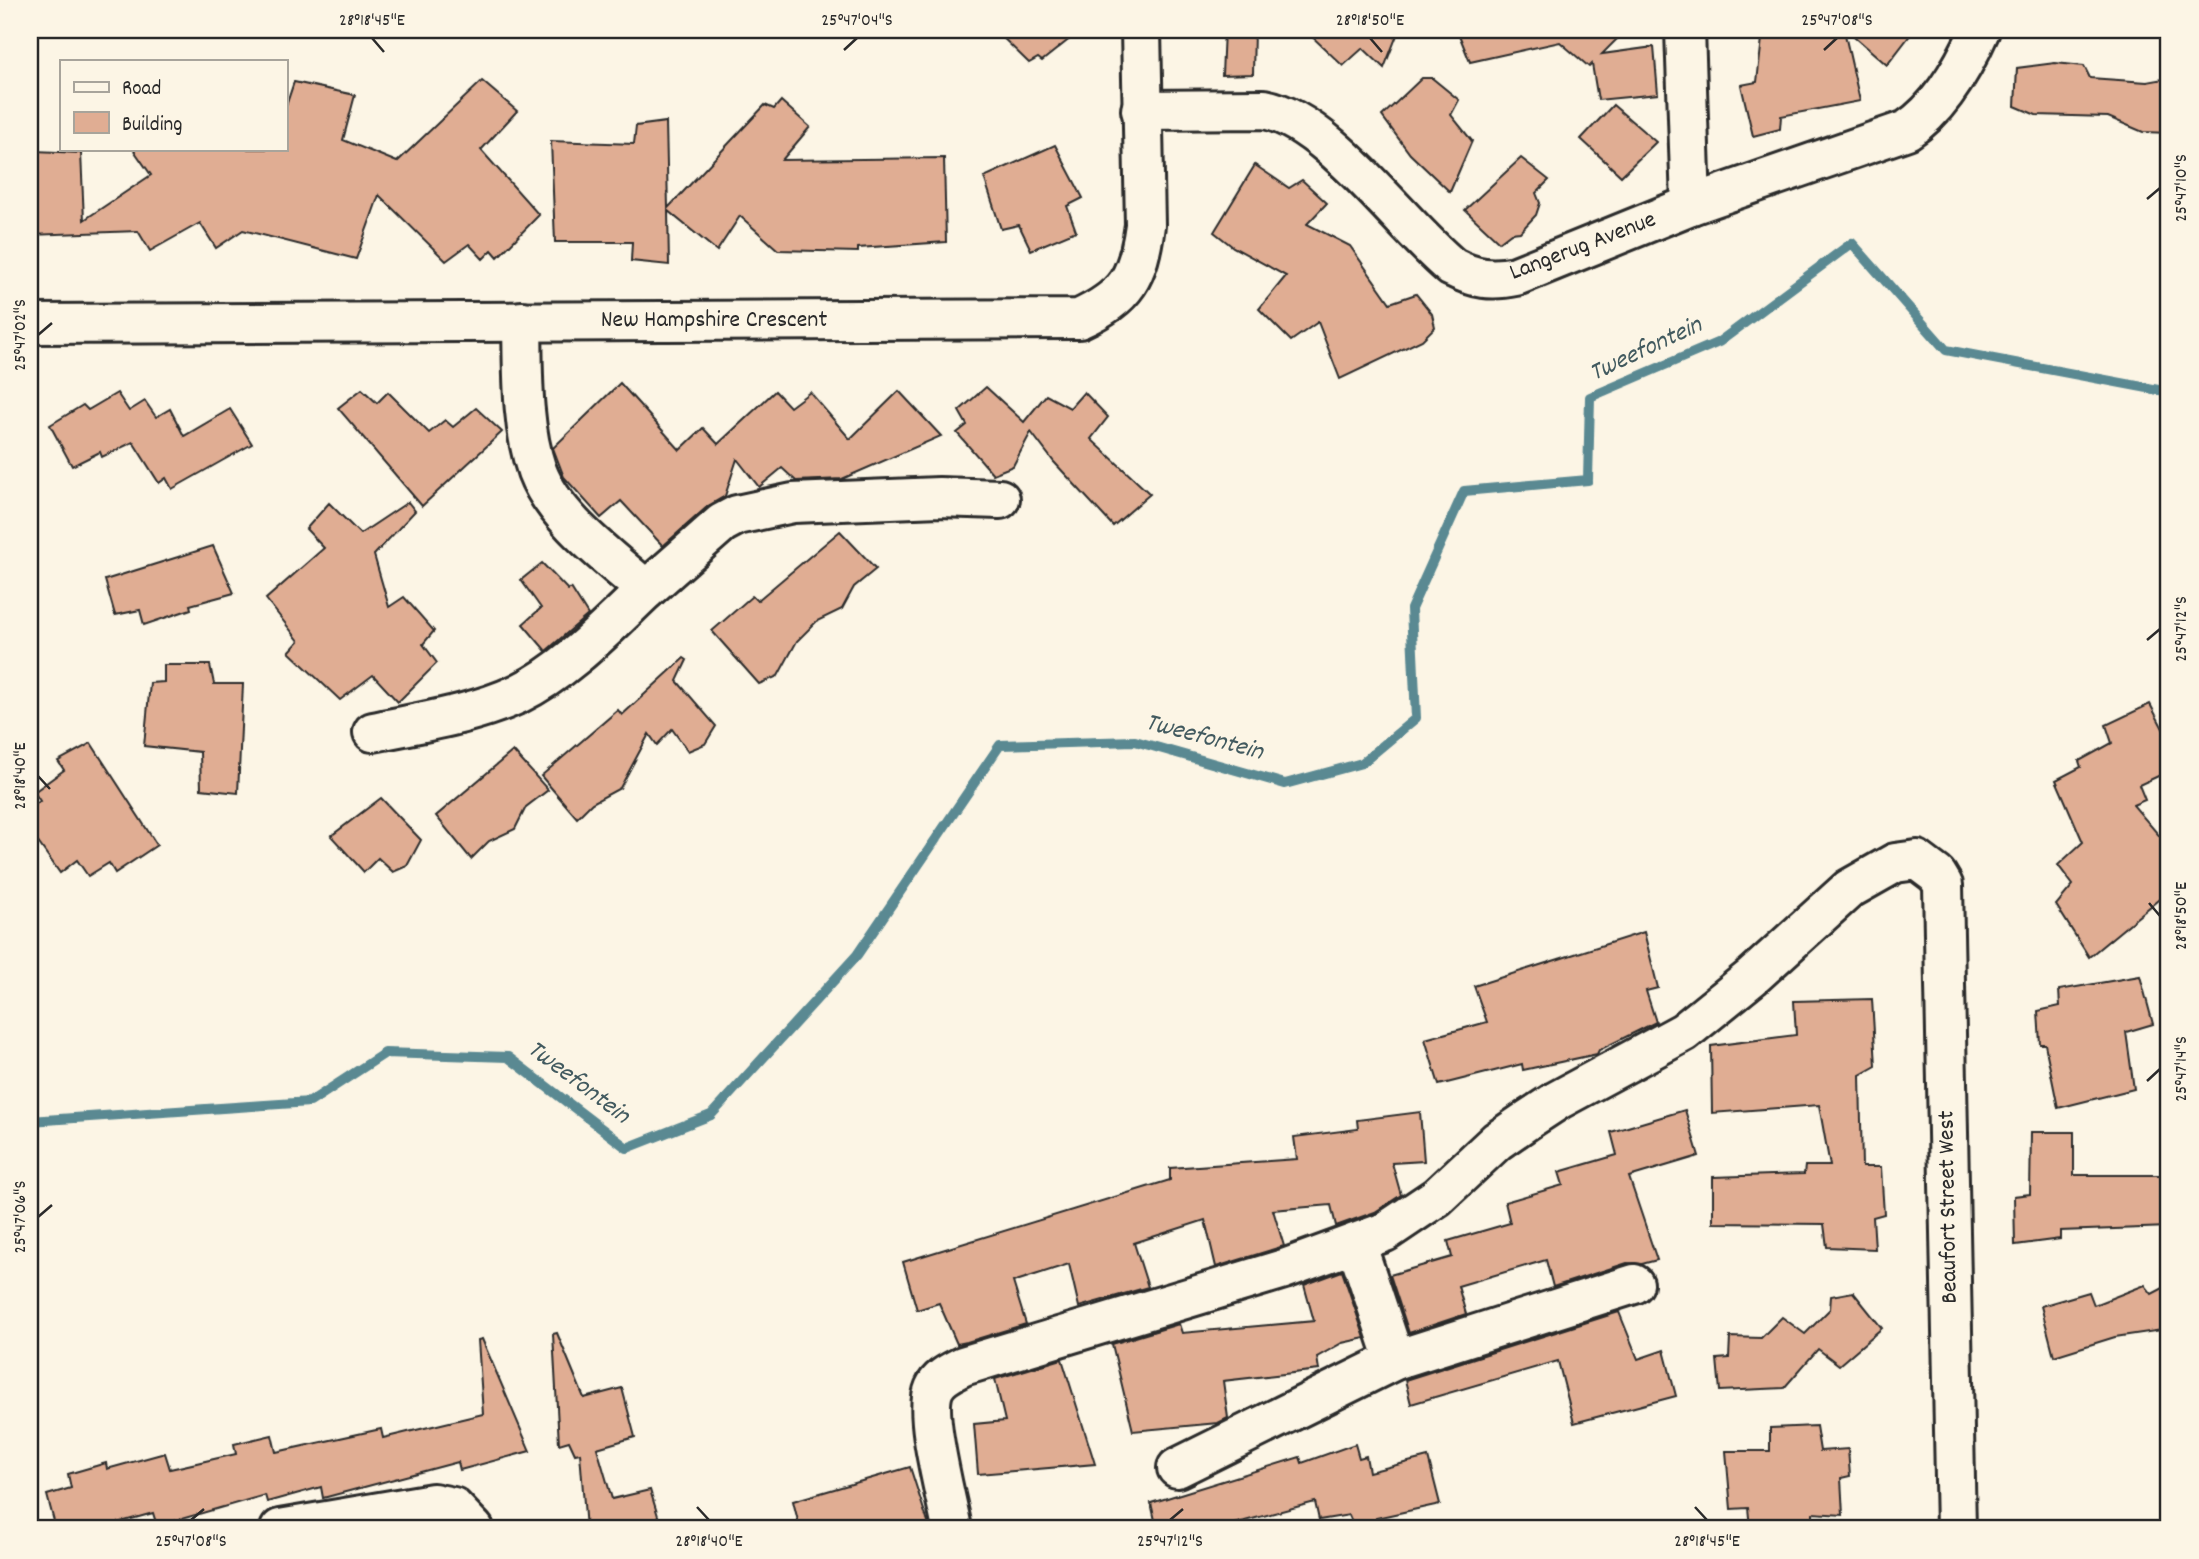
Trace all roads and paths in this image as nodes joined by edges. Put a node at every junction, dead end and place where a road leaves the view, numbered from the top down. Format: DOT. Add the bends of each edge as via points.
graph roads {
  1 [pos="1141,30"];
  2 [pos="1685,30"];
  3 [pos="1980,30"];
  4 [pos="1141,110"];
  5 [pos="1691,205"];
  6 [pos="522,321"];
  7 [pos="30,324"];
  8 [pos="1000,499"];
  9 [pos="646,590"];
  10 [pos="373,732"];
  11 [pos="1356,1243"];
  12 [pos="1634,1284"];
  13 [pos="1395,1360"];
  14 [pos="1177,1468"];
  15 [pos="280,1529"];
  16 [pos="474,1529"];
  17 [pos="952,1529"];
  18 [pos="1956,1529"];
  1 -- 4 [label="street, New Hampshire Crescent"];
  2 -- 5 [label="street"];
  3 -- 5 [label="street, Langerug Avenue" via="1944,93 1907,130"];
  4 -- 5 [label="street, Langerug Avenue" via="1264,109 1283,113 1318,134 1452,268 1477,279 1516,276"];
  4 -- 6 [label="street, New Hampshire Crescent" via="1145,225 1141,252 1121,295 1079,319"];
  6 -- 7 [label="street, New Hampshire Crescent"];
  6 -- 9 [label="street" via="525,395 538,474 565,514"];
  8 -- 9 [label="street" via="793,503 737,514"];
  9 -- 10 [label="street" via="564,662 520,692 493,704"];
  11 -- 13 [label="street"];
  11 -- 17 [label="street" via="943,1376 935,1387 930,1412"];
  11 -- 18 [label="street, Beaufort Street West" via="1411,1217 1497,1141 1558,1100 1685,1032 1849,889 1895,863 1917,860 1937,874 1942,886"];
  12 -- 13 [label="street"];
  13 -- 14 [label="street"];
  15 -- 16 [label="street" via="433,1503 453,1507"];
}
